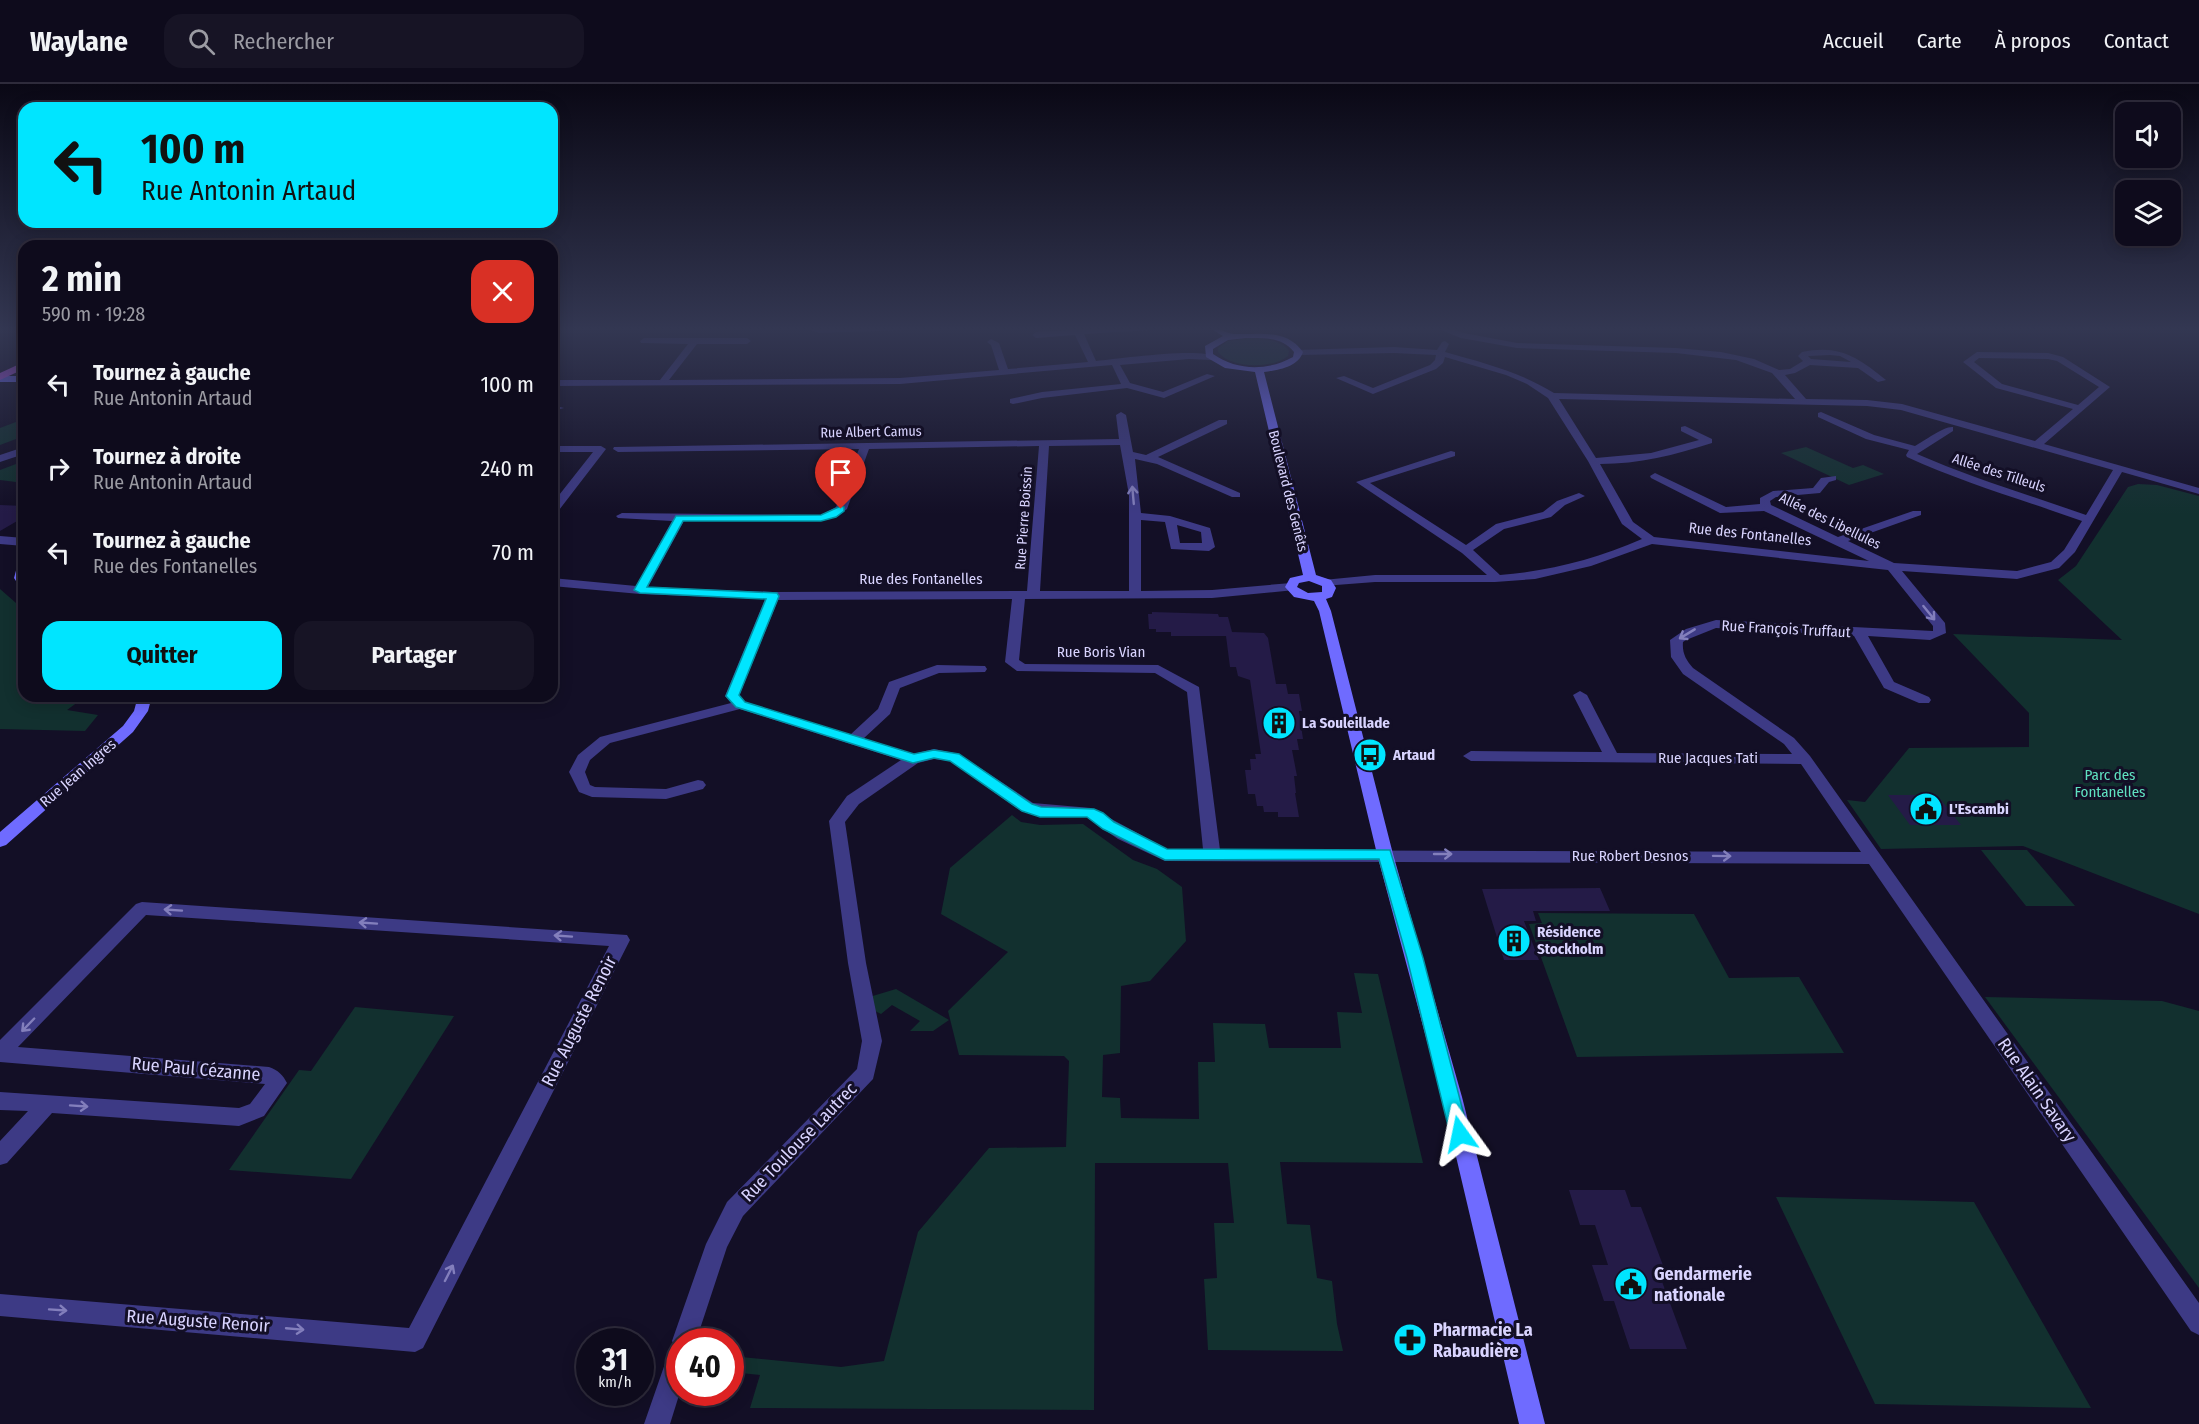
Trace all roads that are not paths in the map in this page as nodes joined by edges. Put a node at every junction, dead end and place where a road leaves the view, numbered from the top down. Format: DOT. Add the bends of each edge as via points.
graph roads {
  1 [pos="1088,390"];
  2 [pos="1143,390"];
  3 [pos="1177,390"];
  4 [pos="1264,390"];
  5 [pos="1543,390"];
  6 [pos="1792,390"];
  7 [pos="2012,390"];
  8 [pos="2102,390"];
  9 [pos="1552,396"];
  10 [pos="1013,401"];
  11 [pos="1803,401"];
  12 [pos="2080,408"];
  13 [pos="1121,415"];
  14 [pos="1821,415"];
  15 [pos="1223,422"];
  16 [pos="1685,429"];
  17 [pos="1949,429"];
  18 [pos="1124,442"];
  19 [pos="1044,444"];
  20 [pos="2038,444"];
  21 [pos="558,448"];
  22 [pos="864,448"];
  23 [pos="618,449"];
  24 [pos="1916,449"];
  25 [pos="18,452"];
  26 [pos="1451,454"];
  27 [pos="1130,455"];
  28 [pos="1149,457"];
  29 [pos="0,459"];
  30 [pos="1593,461"];
  31 [pos="2119,468"];
  32 [pos="1654,476"];
  33 [pos="1832,478"];
  34 [pos="2199,491"];
  35 [pos="1236,495"];
  36 [pos="1580,496"];
  37 [pos="558,504"];
  38 [pos="1766,507"];
  39 [pos="1917,513"];
  40 [pos="622,516"];
  41 [pos="1135,517"];
  42 [pos="680,518"];
  43 [pos="1170,519"];
  44 [pos="2087,519"];
  45 [pos="0,540"];
  46 [pos="1651,540"];
  47 [pos="1838,541"];
  48 [pos="18,542"];
  49 [pos="1466,550"];
  50 [pos="1892,567"];
  51 [pos="1310,577"];
  52 [pos="1496,577"];
  53 [pos="558,583"];
  54 [pos="1291,587"];
  55 [pos="640,590"];
  56 [pos="1323,590"];
  57 [pos="1026,595"];
  58 [pos="1135,595"];
  59 [pos="773,596"];
  60 [pos="1859,633"];
  61 [pos="980,669"];
  62 [pos="1580,695"];
  63 [pos="1924,700"];
  64 [pos="143,702"];
  65 [pos="740,705"];
  66 [pos="852,741"];
  67 [pos="1471,756"];
  68 [pos="1612,758"];
  69 [pos="913,759"];
  70 [pos="1805,759"];
  71 [pos="698,785"];
  72 [pos="0,841"];
  73 [pos="1385,854"];
  74 [pos="1212,855"];
  75 [pos="1875,858"];
  76 [pos="0,1053"];
  77 [pos="0,1101"];
  78 [pos="48,1104"];
  79 [pos="0,1156"];
  80 [pos="0,1305"];
  81 [pos="2199,1323"];
  82 [pos="688,1328"];
  83 [pos="666,1397"];
  84 [pos="657,1424"];
  85 [pos="1532,1424"];
  1 -- 10 [label="street"];
  2 -- 3 [label="street" via="1164,395"];
  4 -- 51 [label="street, Boulevard des Genêts"];
  5 -- 9 [label="street"];
  6 -- 11 [label="street"];
  7 -- 12 [label="street"];
  8 -- 12 [label="street"];
  9 -- 11 [label="street"];
  9 -- 30 [label="street"];
  11 -- 20 [label="street" via="1902,407"];
  12 -- 20 [label="street"];
  13 -- 18 [label="street"];
  14 -- 24 [label="street" via="1870,438"];
  15 -- 28 [label="street"];
  16 -- 30 [label="street" via="1708,441 1662,456 1626,462"];
  17 -- 24 [label="street, Allée des Tilleuls"];
  18 -- 19 [label="street, Rue Albert Camus"];
  18 -- 27 [label="street"];
  19 -- 22 [label="street, Rue Albert Camus"];
  19 -- 57 [label="street, Rue Pierre Boissin"];
  20 -- 31 [label="street"];
  21 -- 37 [label="street" via="601,449"];
  22 -- 23 [label="street, Rue Albert Camus"];
  22 -- 42 [label="street" via="841,509 832,515"];
  24 -- 44 [label="street, Allée des Tilleuls" via="1911,455 1953,474"];
  25 -- 29 [label="street"];
  26 -- 49 [label="street" via="1361,482"];
  27 -- 28 [label="street"];
  41 -- 27 [label="street, one-way"];
  28 -- 35 [label="street"];
  30 -- 46 [label="street" via="1628,524"];
  31 -- 34 [label="street"];
  31 -- 44 [label="street, Rue des Fontanelles"];
  32 -- 38 [label="street, Allée des Libellules" via="1724,511"];
  33 -- 38 [label="street" via="1816,491 1773,494 1764,500"];
  36 -- 49 [label="street" via="1561,503 1547,515 1500,526"];
  38 -- 47 [label="street, Allée des Libellules"];
  39 -- 47 [label="street"];
  40 -- 42 [label="street"];
  41 -- 43 [label="street"];
  41 -- 58 [label="street"];
  42 -- 55 [label="street"];
  44 -- 50 [label="street, Rue des Fontanelles" via="2069,552 2055,565 2040,571 1999,576"];
  45 -- 48 [label="street"];
  46 -- 50 [label="street, Rue des Fontanelles"];
  46 -- 52 [label="street, Rue des Fontanelles" via="1544,574"];
  47 -- 50 [label="street, Allée des Libellules"];
  49 -- 52 [label="street"];
  50 -- 60 [label="street, Rue François Truffaut, one-way" via="1940,626 1939,633"];
  51 -- 54 [label="street" via="1296,580"];
  51 -- 56 [label="street"];
  52 -- 56 [label="street, Rue des Fontanelles" via="1352,579"];
  53 -- 55 [label="street, Rue des Fontanelles"];
  54 -- 56 [label="street" via="1302,596"];
  54 -- 58 [label="street, Rue des Fontanelles"];
  55 -- 59 [label="street, Rue des Fontanelles"];
  56 -- 73 [label="street"];
  57 -- 58 [label="street, Rue des Fontanelles"];
  57 -- 59 [label="street, Rue des Fontanelles"];
  57 -- 74 [label="street, Rue Boris Vian" via="1012,662 1022,668 1158,669 1194,690"];
  59 -- 65 [label="street" via="732,696"];
  60 -- 63 [label="street" via="1889,685"];
  60 -- 70 [label="street, Rue François Truffaut, one-way" via="1716,624 1699,627 1677,640 1678,660 1688,670 1789,741"];
  61 -- 66 [label="street" via="937,669 894,685 885,711"];
  62 -- 68 [label="street"];
  64 -- 72 [label="street, Rue Jean Ingres" via="128,729"];
  65 -- 66 [label="street"];
  65 -- 71 [label="street" via="605,740 583,758 577,772 584,788 592,792 666,794"];
  66 -- 69 [label="street"];
  67 -- 68 [label="street, Rue Jacques Tati"];
  68 -- 70 [label="street, Rue Jacques Tati"];
  69 -- 74 [label="street, Rue Robert Desnos" via="934,754 954,757 1040,812 1089,812 1165,855"];
  69 -- 82 [label="street, Rue Toulouse Lautrec" via="853,801 837,821 872,1041 866,1073 735,1209 717,1244"];
  70 -- 75 [label="street, Rue François Truffaut"];
  73 -- 74 [label="street, Rue Robert Desnos"];
  73 -- 75 [label="street, Rue Robert Desnos, one-way"];
  73 -- 85 [label="street" via="1452,1097"];
  75 -- 81 [label="street, Rue Alain Savary"];
  78 -- 76 [label="street, Rue Paul Cézanne, one-way" via="239,1117 257,1110 277,1083 269,1075"];
  80 -- 76 [label="street, Rue Auguste Renoir, one-way" via="415,1340 621,940 142,908"];
  77 -- 78 [label="street, Rue Paul Cézanne"];
  78 -- 79 [label="street"];
  83 -- 84 [label="street"];
}
